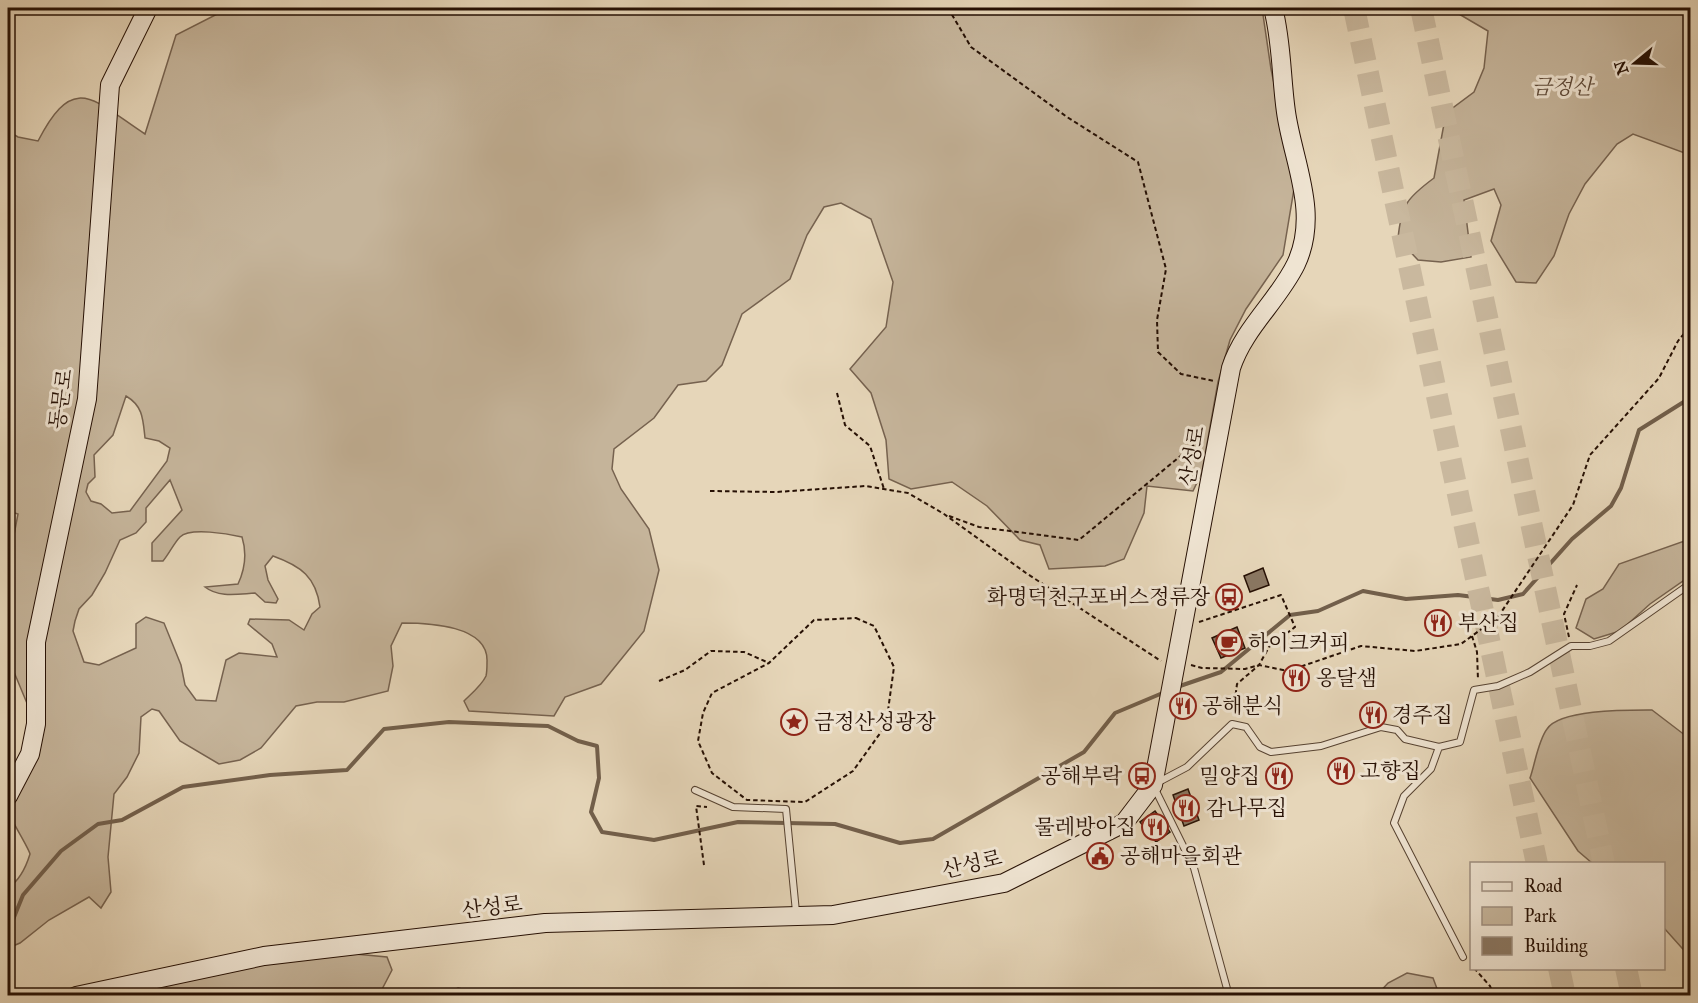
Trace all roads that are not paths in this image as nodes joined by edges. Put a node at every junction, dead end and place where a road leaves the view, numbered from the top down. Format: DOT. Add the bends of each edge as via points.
graph roads {
  1 [pos="148,8"];
  2 [pos="1273,8"];
  3 [pos="1690,584"];
  4 [pos="1439,747"];
  5 [pos="1153,785"];
  6 [pos="695,790"];
  7 [pos="8,796"];
  8 [pos="796,916"];
  9 [pos="1463,957"];
  10 [pos="76,996"];
  11 [pos="1229,996"];
  1 -- 7 [label="main road, 동문로" via="110,85 87,399 36,642 36,724 30,754"];
  2 -- 5 [label="main road, 산성로" via="1279,30 1287,120 1306,207 1306,229 1296,264 1243,341 1231,368"];
  3 -- 4 [label="lane" via="1610,641 1570,646 1530,672 1498,686 1474,690 1460,742"];
  4 -- 5 [label="lane" via="1405,739 1396,730 1381,727 1321,746 1271,752 1260,747 1246,727 1232,724 1187,767"];
  4 -- 9 [label="lane" via="1431,769 1404,796 1394,823"];
  5 -- 8 [label="main road, 산성로" via="1124,823 1004,883 833,915"];
  5 -- 11 [label="lane" via="1194,868"];
  6 -- 8 [label="lane" via="733,807 786,809"];
  8 -- 10 [label="main road, 산성로" via="545,923 264,956"];
}
